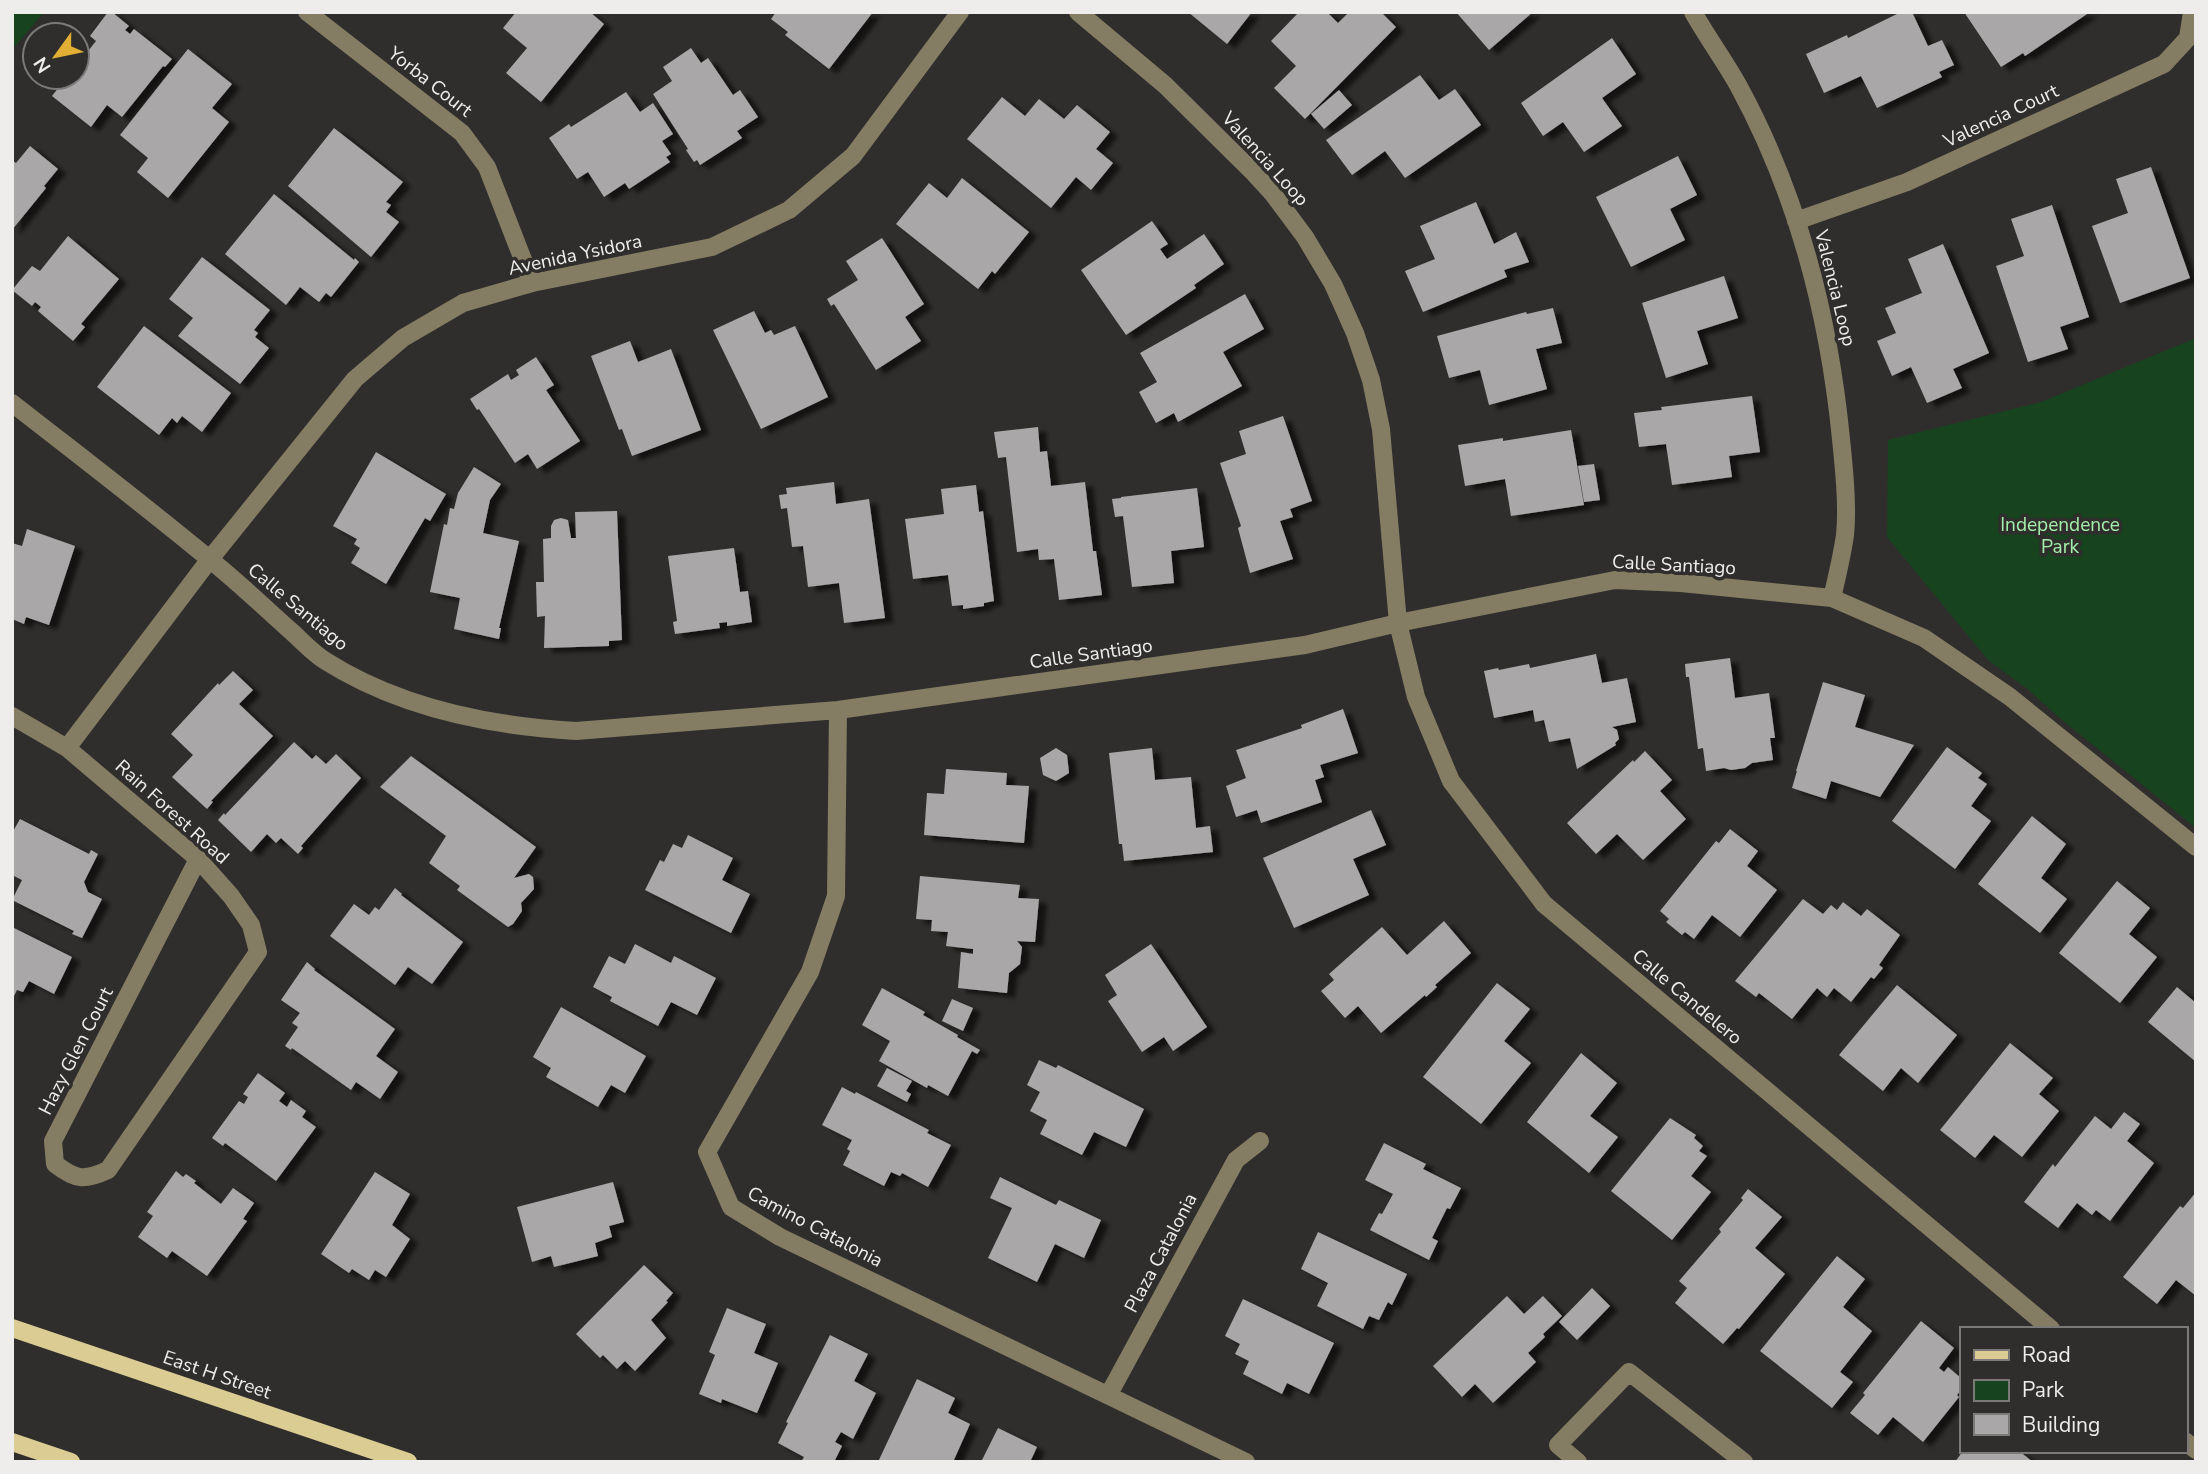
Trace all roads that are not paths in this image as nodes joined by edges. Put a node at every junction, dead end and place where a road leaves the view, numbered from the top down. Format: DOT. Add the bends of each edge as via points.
graph roads {
  1 [pos="307,12"];
  2 [pos="960,12"];
  3 [pos="1078,12"];
  4 [pos="1693,12"];
  5 [pos="2192,12"];
  6 [pos="1796,221"];
  7 [pos="532,283"];
  8 [pos="12,403"];
  9 [pos="210,559"];
  10 [pos="1832,597"];
  11 [pos="1398,622"];
  12 [pos="838,710"];
  13 [pos="12,716"];
  14 [pos="67,748"];
  15 [pos="2196,847"];
  16 [pos="198,859"];
  17 [pos="258,952"];
  18 [pos="1261,1141"];
  19 [pos="2049,1327"];
  20 [pos="12,1328"];
  21 [pos="1109,1394"];
  22 [pos="12,1442"];
  23 [pos="71,1462"];
  24 [pos="408,1462"];
  25 [pos="1246,1462"];
  26 [pos="1578,1462"];
  27 [pos="1744,1462"];
  1 -- 7 [label="street, Yorba Court" via="462,133 487,167"];
  2 -- 7 [label="street, Avenida Ysidora" via="853,156 789,210 712,247"];
  3 -- 11 [label="street, Valencia Loop" via="1165,85 1252,171 1305,237 1333,284 1371,380 1381,429"];
  4 -- 6 [label="street, Valencia Loop" via="1738,84"];
  5 -- 6 [label="street, Valencia Court" via="2188,38 2164,64 1907,182"];
  6 -- 10 [label="street, Valencia Loop" via="1825,331 1844,465 1845,533"];
  7 -- 9 [label="street, Avenida Ysidora" via="463,303 403,338 355,379"];
  8 -- 9 [label="street, Calle Santiago"];
  9 -- 12 [label="street, Calle Santiago" via="322,659 362,681 448,713 533,729 576,731"];
  9 -- 14 [label="street"];
  10 -- 11 [label="street, Calle Santiago" via="1615,580"];
  10 -- 15 [label="street, Calle Santiago" via="1924,638 2010,697"];
  11 -- 12 [label="street, Calle Santiago" via="1305,645"];
  11 -- 19 [label="street, Calle Candelero" via="1416,697 1451,781 1544,904"];
  12 -- 21 [label="street, Camino Catalonia" via="836,896 810,972 708,1152 731,1207 780,1237"];
  13 -- 14 [label="street, Rain Forest Road"];
  14 -- 16 [label="street, Rain Forest Road"];
  16 -- 17 [label="street, Rain Forest Road" via="251,925"];
  16 -- 17 [label="street, Hazy Glen Court" via="53,1141 55,1164 71,1176 89,1178 108,1170"];
  18 -- 21 [label="street, Plaza Catalonia" via="1236,1160"];
  20 -- 24 [label="main road, East H Street"];
  21 -- 25 [label="street, Camino Catalonia"];
  22 -- 23 [label="main road"];
  26 -- 27 [label="street" via="1558,1445 1629,1372"];
}
